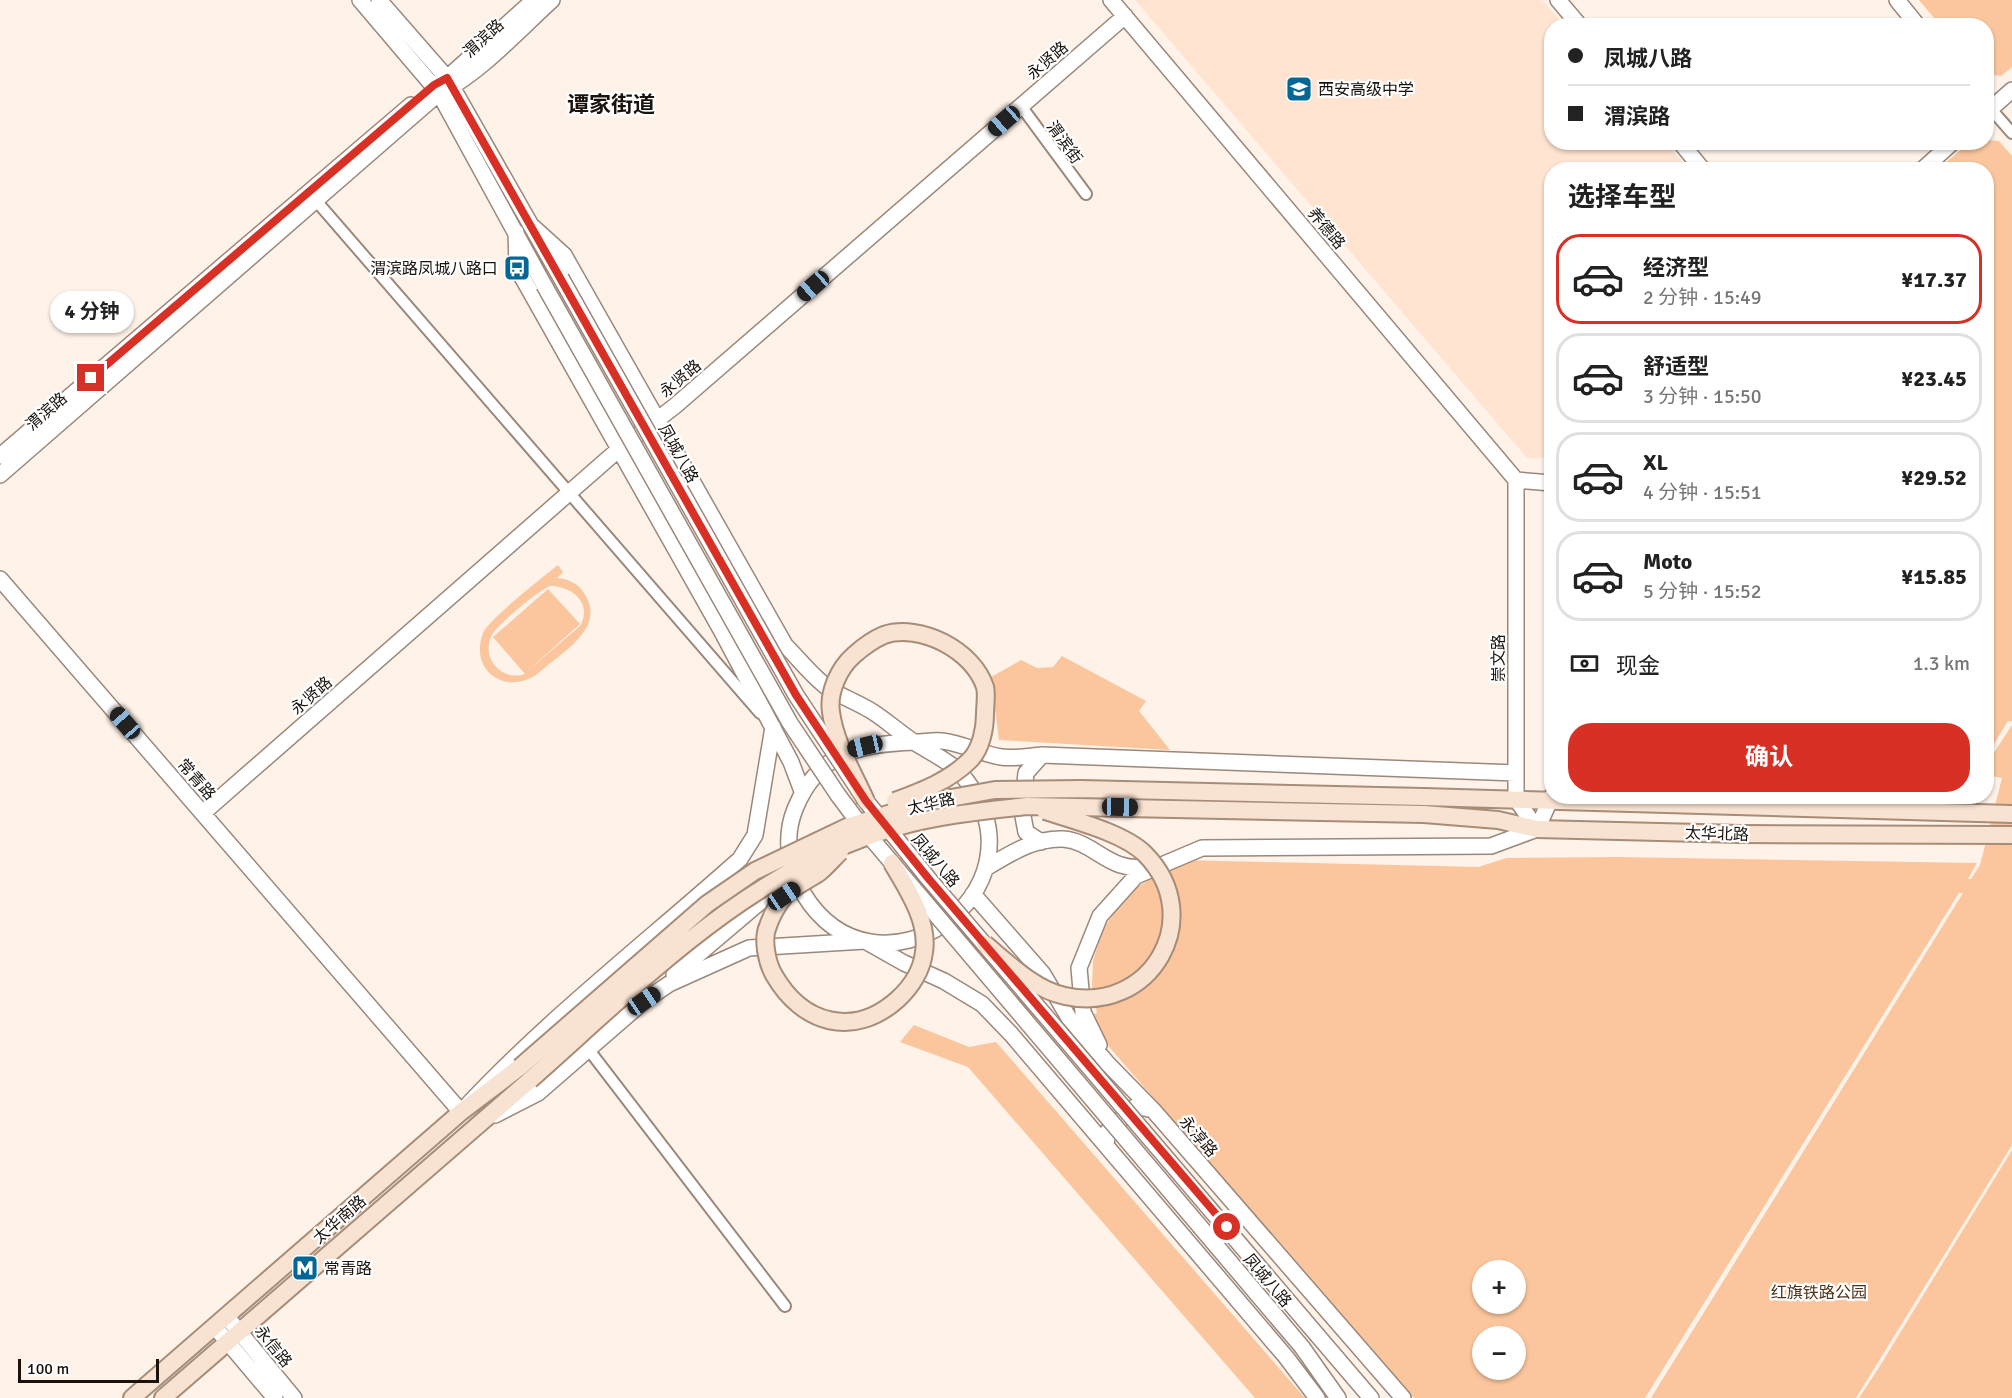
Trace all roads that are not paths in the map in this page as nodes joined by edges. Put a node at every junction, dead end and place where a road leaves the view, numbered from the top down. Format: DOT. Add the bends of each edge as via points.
graph roads {
  1 [pos="360,0"];
  2 [pos="379,0"];
  3 [pos="534,0"];
  4 [pos="552,0"];
  5 [pos="1111,0"];
  6 [pos="1558,0"];
  7 [pos="1897,0"];
  8 [pos="1125,16"];
  9 [pos="1573,18"];
  10 [pos="1912,18"];
  11 [pos="443,86"];
  12 [pos="2012,90"];
  13 [pos="1994,104"];
  14 [pos="1021,106"];
  15 [pos="1994,114"];
  16 [pos="2012,134"];
  17 [pos="1687,150"];
  18 [pos="1944,150"];
  19 [pos="1696,162"];
  20 [pos="1931,162"];
  21 [pos="1086,194"];
  22 [pos="312,196"];
  23 [pos="532,227"];
  24 [pos="516,232"];
  25 [pos="657,419"];
  26 [pos="618,450"];
  27 [pos="0,456"];
  28 [pos="0,475"];
  29 [pos="1516,480"];
  30 [pos="1544,482"];
  31 [pos="569,494"];
  32 [pos="0,579"];
  33 [pos="769,616"];
  34 [pos="721,630"];
  35 [pos="773,727"];
  36 [pos="915,742"];
  37 [pos="1042,755"];
  38 [pos="1516,773"];
  39 [pos="802,791"];
  40 [pos="1544,798"];
  41 [pos="1516,799"];
  42 [pos="866,801"];
  43 [pos="1549,804"];
  44 [pos="1675,804"];
  45 [pos="1424,805"];
  46 [pos="1027,806"];
  47 [pos="203,813"];
  48 [pos="2012,814"];
  49 [pos="1537,829"];
  50 [pos="2012,835"];
  51 [pos="818,839"];
  52 [pos="1041,842"];
  53 [pos="849,843"];
  54 [pos="1172,861"];
  55 [pos="892,863"];
  56 [pos="986,868"];
  57 [pos="795,880"];
  58 [pos="973,894"];
  59 [pos="865,940"];
  60 [pos="985,944"];
  61 [pos="644,1001"];
  62 [pos="589,1050"];
  63 [pos="1108,1064"];
  64 [pos="525,1073"];
  65 [pos="1153,1110"];
  66 [pos="461,1112"];
  67 [pos="474,1127"];
  68 [pos="1106,1145"];
  69 [pos="785,1306"];
  70 [pos="221,1322"];
  71 [pos="234,1337"];
  72 [pos="1286,1357"];
  73 [pos="1384,1376"];
  74 [pos="132,1398"];
  75 [pos="163,1398"];
  76 [pos="275,1398"];
  77 [pos="294,1398"];
  78 [pos="1317,1398"];
  79 [pos="1322,1398"];
  80 [pos="1338,1398"];
  81 [pos="1371,1398"];
  82 [pos="1391,1398"];
  83 [pos="1403,1398"];
  1 -- 11 [label="street, 凤城八路"];
  2 -- 11 [label="street, 凤城八路"];
  3 -- 11 [label="street, 渭滨路"];
  4 -- 11 [label="street, 渭滨路"];
  5 -- 8 [label="street, 养德路"];
  6 -- 9 [label="street"];
  7 -- 10 [label="street"];
  8 -- 14 [label="street, 永贤路"];
  8 -- 29 [label="street, 养德路"];
  11 -- 22 [label="street, 渭滨路"];
  11 -- 23 [label="street, 凤城八路"];
  11 -- 24 [label="street, 凤城八路"];
  12 -- 13 [label="street"];
  14 -- 21 [label="street, 渭滨街"];
  14 -- 25 [label="street, 永贤路"];
  15 -- 16 [label="street"];
  17 -- 19 [label="street"];
  18 -- 20 [label="street"];
  22 -- 27 [label="street, 渭滨路"];
  22 -- 28 [label="street, 渭滨路"];
  22 -- 31 [label="street"];
  23 -- 25 [label="street, 凤城八路" via="564,255"];
  23 -- 42 [label="street, 凤城八路, bridge" via="796,695"];
  24 -- 26 [label="street, 凤城八路" via="517,268"];
  24 -- 55 [label="street, 凤城八路, bridge" via="790,723 838,795"];
  25 -- 26 [label="street, 永贤路"];
  25 -- 33 [label="street, 凤城八路"];
  26 -- 31 [label="street, 永贤路"];
  26 -- 34 [label="street, 凤城八路"];
  29 -- 30 [label="street"];
  29 -- 38 [label="street, 崇文路"];
  31 -- 35 [label="street"];
  31 -- 47 [label="street, 永贤路"];
  32 -- 47 [label="street, 常青路"];
  33 -- 34 [label="street" via="753,633 736,638"];
  33 -- 36 [label="street, 凤城八路" via="785,645 828,687 873,711"];
  34 -- 35 [label="street, 凤城八路"];
  35 -- 39 [label="street, 凤城八路"];
  35 -- 66 [label="street" via="755,835 740,859 548,1026"];
  36 -- 37 [label="street" via="943,741 1002,758"];
  36 -- 39 [label="street" via="881,742 850,750 823,766"];
  36 -- 56 [label="street" via="966,779 982,806 989,837"];
  37 -- 38 [label="street"];
  37 -- 52 [label="street" via="1026,773 1022,811 1026,832"];
  38 -- 41 [label="street, 崇文路"];
  39 -- 57 [label="street" via="790,819 788,850"];
  40 -- 41 [label="main road, 太华北路"];
  41 -- 45 [label="main road, 太华北路"];
  41 -- 49 [label="street"];
  42 -- 51 [label="main road, bridge" via="830,710 835,683 849,660 867,643 905,632 927,636 958,651 985,687 985,730 971,759 944,781 841,822"];
  42 -- 60 [label="street, 凤城八路, bridge"];
  43 -- 49 [label="street"];
  44 -- 48 [label="main road, 太华北路"];
  45 -- 46 [label="main road, 太华路, bridge"];
  45 -- 49 [label="main road, 太华北路"];
  45 -- 51 [label="main road, 太华路, bridge" via="1081,789 995,790 923,803"];
  46 -- 53 [label="main road, 太华路, bridge" via="962,813 897,827"];
  46 -- 60 [label="main road, bridge" via="1098,827 1144,853 1165,880 1171,925 1157,965 1136,986 1093,1000 1062,996 1030,980"];
  47 -- 66 [label="street, 常青路"];
  49 -- 50 [label="main road, 太华北路"];
  49 -- 54 [label="street" via="1491,846 1202,848"];
  51 -- 64 [label="main road, 太华路, bridge" via="755,870 706,904"];
  52 -- 54 [label="street" via="1064,839 1122,866 1140,868"];
  52 -- 56 [label="street" via="1026,845"];
  53 -- 55 [label="main road, bridge" via="821,871 784,896 766,928 768,964 780,986 797,1005 825,1020 856,1023 882,1014 908,991 920,968 925,951 922,927 914,902"];
  53 -- 64 [label="main road, 太华路, bridge" via="790,871 730,908"];
  54 -- 63 [label="street" via="1136,876 1100,916 1079,968 1083,1012"];
  55 -- 80 [label="street, 凤城八路, bridge" via="1302,1347"];
  56 -- 58 [label="street"];
  57 -- 59 [label="street" via="812,907 836,928"];
  57 -- 61 [label="street" via="766,897"];
  58 -- 59 [label="street" via="952,921 925,936 896,943"];
  58 -- 63 [label="street, 永淳路" via="1043,974 1069,1017"];
  59 -- 61 [label="street" via="749,948 669,984"];
  59 -- 68 [label="street" via="982,1004"];
  60 -- 81 [label="street, 凤城八路, bridge"];
  61 -- 62 [label="street"];
  62 -- 67 [label="street" via="538,1093"];
  62 -- 69 [label="street"];
  63 -- 65 [label="street, 永淳路"];
  64 -- 66 [label="main road, 太华南路"];
  64 -- 67 [label="main road, 太华南路"];
  65 -- 68 [label="street" via="1136,1106 1108,1131"];
  65 -- 73 [label="street, 永淳路"];
  66 -- 70 [label="main road, 太华南路"];
  67 -- 71 [label="main road, 太华南路"];
  68 -- 72 [label="street"];
  70 -- 71 [label="street, 永信路"];
  70 -- 74 [label="main road, 太华南路"];
  71 -- 75 [label="main road, 太华南路"];
  71 -- 76 [label="street, 永信路"];
  71 -- 77 [label="street, 永信路"];
  72 -- 78 [label="street"];
  72 -- 79 [label="street"];
  73 -- 82 [label="street"];
  73 -- 83 [label="street, 永淳路"];
}
